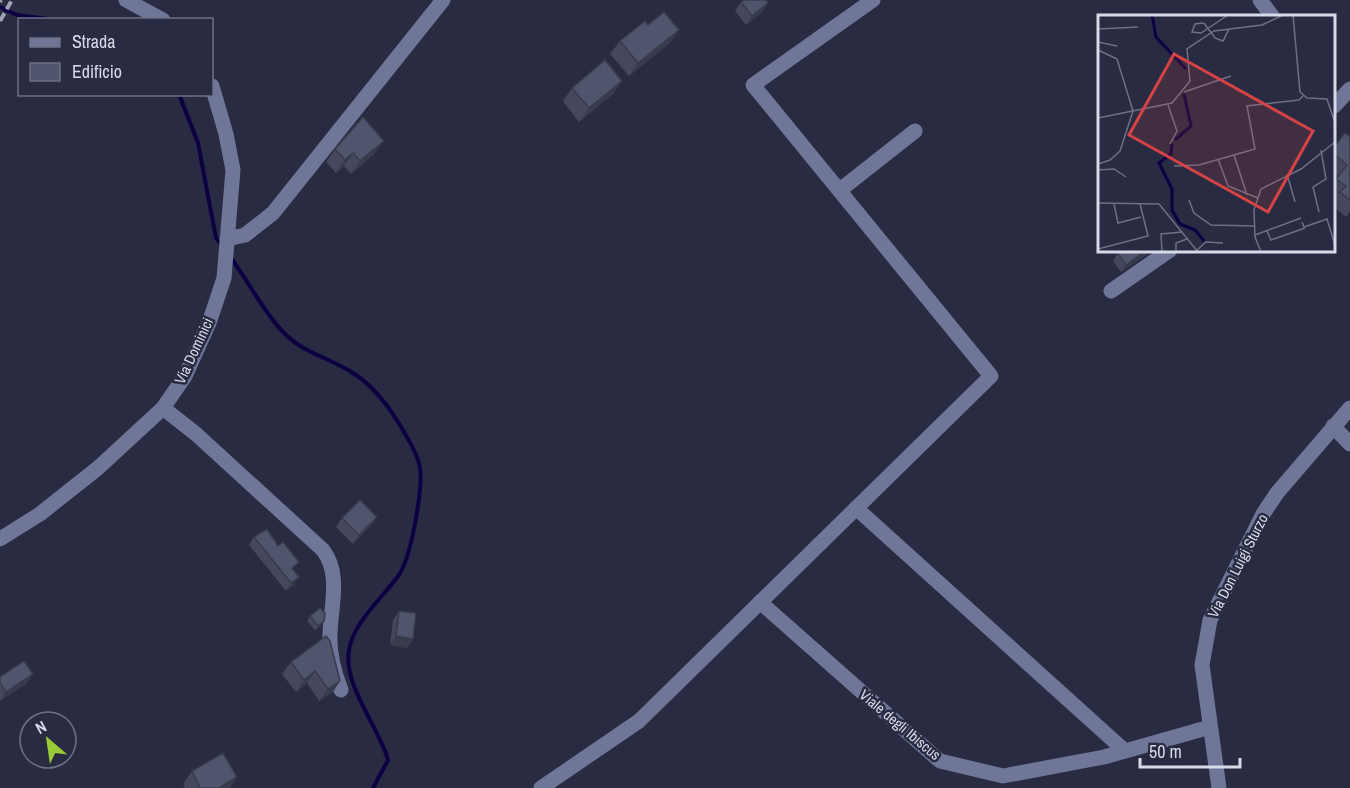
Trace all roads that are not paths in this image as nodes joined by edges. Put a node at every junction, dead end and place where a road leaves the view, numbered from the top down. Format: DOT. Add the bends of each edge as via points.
graph roads {
  1 [pos="126,0"];
  2 [pos="443,0"];
  3 [pos="873,0"];
  4 [pos="1260,0"];
  5 [pos="1271,15"];
  6 [pos="159,18"];
  7 [pos="213,89"];
  8 [pos="1350,89"];
  9 [pos="1335,104"];
  10 [pos="915,131"];
  11 [pos="840,190"];
  12 [pos="227,241"];
  13 [pos="1167,252"];
  14 [pos="1111,291"];
  15 [pos="163,408"];
  16 [pos="1350,408"];
  17 [pos="1333,426"];
  18 [pos="1350,444"];
  19 [pos="856,508"];
  20 [pos="0,539"];
  21 [pos="760,602"];
  22 [pos="341,690"];
  23 [pos="1210,727"];
  24 [pos="1125,751"];
  25 [pos="541,788"];
  26 [pos="1219,788"];
  1 -- 6 [label="street"];
  2 -- 12 [label="street" via="273,213 245,235"];
  3 -- 11 [label="street" via="753,85"];
  4 -- 5 [label="street"];
  7 -- 12 [label="street, Via Dominici" via="232,170"];
  8 -- 9 [label="street"];
  10 -- 11 [label="street"];
  11 -- 19 [label="street" via="991,376"];
  12 -- 15 [label="street, Via Dominici" via="224,278 209,323 185,376"];
  13 -- 14 [label="street"];
  15 -- 20 [label="street, Via Dominici" via="98,468 40,514"];
  15 -- 22 [label="street" via="196,434 332,562 330,636"];
  16 -- 17 [label="street, Via Don Luigi Sturzo"];
  17 -- 18 [label="street"];
  17 -- 23 [label="street, Via Don Luigi Sturzo" via="1263,514 1210,620 1202,665"];
  19 -- 21 [label="street"];
  19 -- 24 [label="street"];
  21 -- 24 [label="street, Viale degli Ibiscus" via="940,761 1003,776"];
  21 -- 25 [label="street" via="639,721"];
  23 -- 24 [label="street, Viale degli Ibiscus"];
  23 -- 26 [label="street, Via Don Luigi Sturzo"];
}
